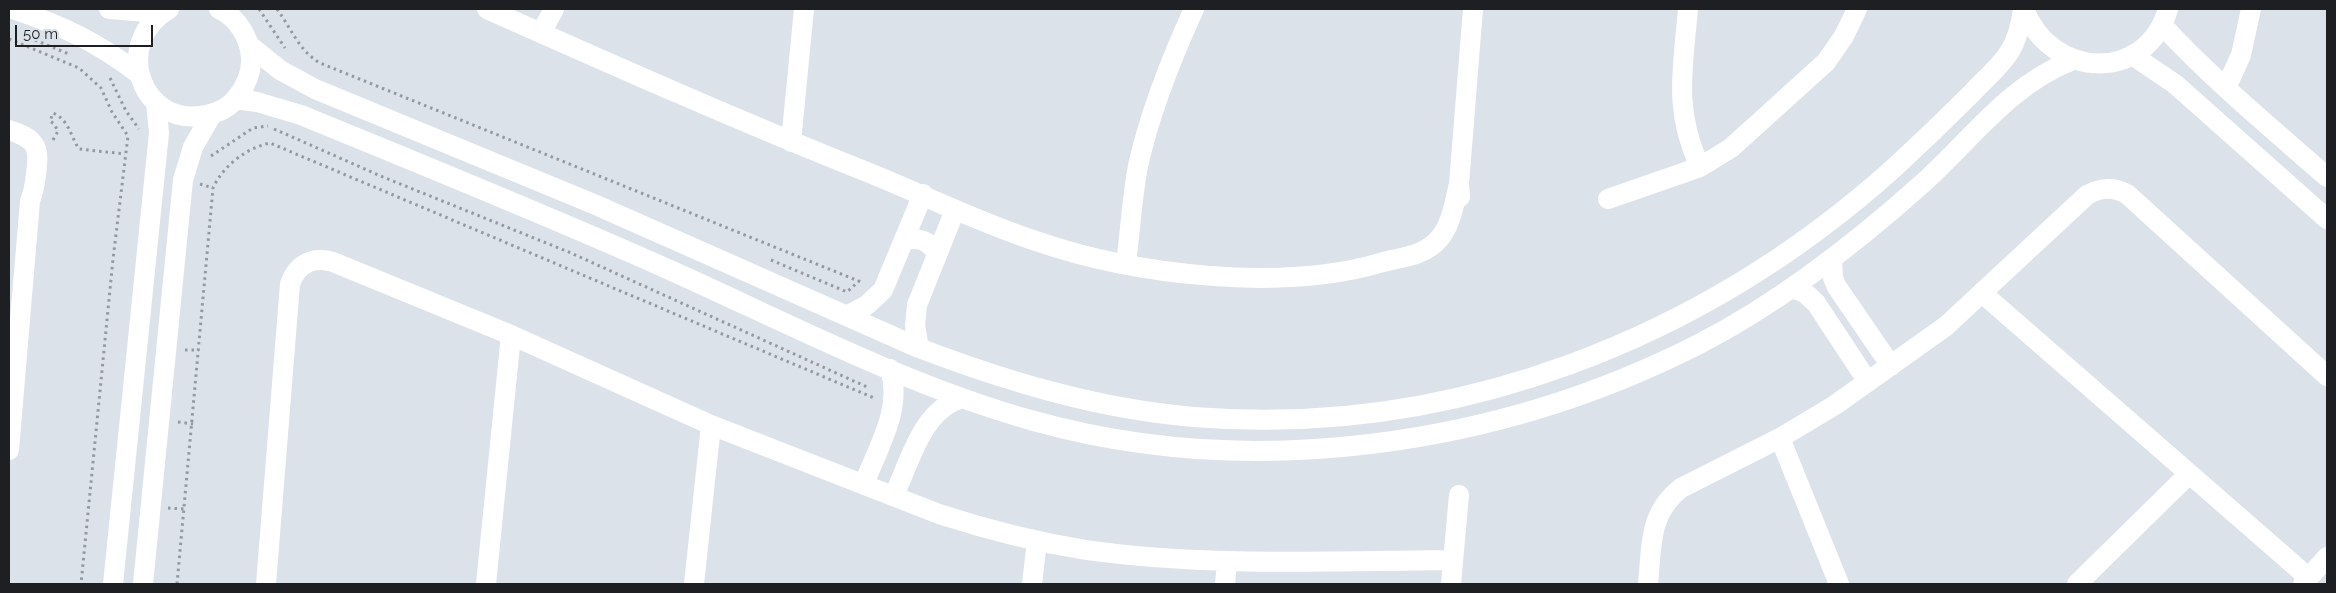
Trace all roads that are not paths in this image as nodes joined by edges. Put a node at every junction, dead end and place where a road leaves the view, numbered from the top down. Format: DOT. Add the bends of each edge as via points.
graph roads {
  1 [pos="14,9"];
  2 [pos="109,9"];
  3 [pos="219,9"];
  4 [pos="487,9"];
  5 [pos="554,9"];
  6 [pos="804,9"];
  7 [pos="1194,9"];
  8 [pos="1473,9"];
  9 [pos="1688,9"];
  10 [pos="1857,9"];
  11 [pos="2023,9"];
  12 [pos="2251,9"];
  13 [pos="165,11"];
  14 [pos="2165,17"];
  15 [pos="541,33"];
  16 [pos="249,45"];
  17 [pos="2132,55"];
  18 [pos="2073,60"];
  19 [pos="139,74"];
  20 [pos="2226,88"];
  21 [pos="236,99"];
  22 [pos="156,102"];
  23 [pos="212,114"];
  24 [pos="9,130"];
  25 [pos="9,139"];
  26 [pos="790,142"];
  27 [pos="1700,166"];
  28 [pos="2327,177"];
  29 [pos="923,194"];
  30 [pos="1608,199"];
  31 [pos="30,201"];
  32 [pos="955,210"];
  33 [pos="2327,219"];
  34 [pos="904,241"];
  35 [pos="937,255"];
  36 [pos="1832,259"];
  37 [pos="1126,264"];
  38 [pos="1792,288"];
  39 [pos="1982,293"];
  40 [pos="848,315"];
  41 [pos="511,335"];
  42 [pos="919,348"];
  43 [pos="1891,366"];
  44 [pos="890,369"];
  45 [pos="2327,376"];
  46 [pos="1868,382"];
  47 [pos="962,398"];
  48 [pos="712,425"];
  49 [pos="1780,438"];
  50 [pos="9,450"];
  51 [pos="2190,474"];
  52 [pos="864,484"];
  53 [pos="894,495"];
  54 [pos="1459,495"];
  55 [pos="1037,541"];
  56 [pos="2327,557"];
  57 [pos="1453,560"];
  58 [pos="1226,562"];
  59 [pos="2306,581"];
  60 [pos="113,584"];
  61 [pos="143,584"];
  62 [pos="266,584"];
  63 [pos="486,584"];
  64 [pos="694,584"];
  65 [pos="1032,584"];
  66 [pos="1225,584"];
  67 [pos="1451,584"];
  68 [pos="1648,584"];
  69 [pos="1839,584"];
  70 [pos="2076,584"];
  1 -- 19 [label="street" via="88,39"];
  2 -- 13 [label="street"];
  3 -- 16 [label="street" via="240,25"];
  4 -- 15 [label="street"];
  5 -- 15 [label="street"];
  6 -- 26 [label="street"];
  7 -- 37 [label="street" via="1144,140"];
  8 -- 37 [label="street" via="1459,184 1445,229 1430,248 1365,268 1296,276 1254,277"];
  9 -- 27 [label="street" via="1681,101 1687,134"];
  10 -- 27 [label="street" via="1835,49 1815,73 1746,135"];
  11 -- 18 [label="street" via="2047,45"];
  11 -- 42 [label="street" via="2017,37 2002,62 1875,186 1805,240 1696,310 1618,347 1537,376 1453,399 1368,413 1239,420 1193,417 1101,403 1012,381"];
  12 -- 20 [label="street" via="2241,55"];
  13 -- 19 [label="street" via="152,21 140,40"];
  14 -- 17 [label="street" via="2154,36"];
  14 -- 20 [label="street" via="2184,48"];
  15 -- 26 [label="street"];
  16 -- 21 [label="street" via="250,74"];
  16 -- 40 [label="street" via="280,70 316,89 596,204"];
  17 -- 18 [label="street" via="2103,63"];
  17 -- 33 [label="street" via="2175,84"];
  18 -- 36 [label="street" via="2043,73 2016,92 1931,175"];
  19 -- 22 [label="street" via="148,94"];
  20 -- 28 [label="street"];
  21 -- 23 [label="street"];
  21 -- 44 [label="street" via="301,115 580,230"];
  22 -- 23 [label="street" via="165,109 188,116"];
  22 -- 60 [label="street" via="159,134"];
  23 -- 61 [label="street" via="193,147 182,180"];
  24 -- 31 [label="street" via="28,137 37,152 35,187"];
  25 -- 31 [label="street" via="19,146 26,158 26,189"];
  26 -- 29 [label="street"];
  27 -- 30 [label="street"];
  29 -- 32 [label="street"];
  29 -- 34 [label="street"];
  31 -- 50 [label="street"];
  32 -- 35 [label="street"];
  32 -- 37 [label="street" via="1039,242"];
  34 -- 35 [label="street" via="910,238 924,240"];
  34 -- 40 [label="street" via="882,290 867,305"];
  35 -- 42 [label="street" via="917,305 915,326"];
  36 -- 38 [label="street"];
  36 -- 43 [label="street" via="1837,287"];
  38 -- 46 [label="street" via="1805,293 1816,303"];
  38 -- 47 [label="street" via="1704,341 1610,384 1513,414 1396,440 1237,451 1154,445 1072,431"];
  39 -- 43 [label="street" via="1946,326"];
  39 -- 45 [label="street" via="2087,195 2112,188 2127,194"];
  39 -- 51 [label="street"];
  40 -- 42 [label="street"];
  41 -- 48 [label="street"];
  41 -- 62 [label="street" via="333,262 310,261 297,270 290,284"];
  41 -- 63 [label="street"];
  43 -- 46 [label="street"];
  44 -- 47 [label="street"];
  44 -- 52 [label="street" via="895,388 894,407"];
  46 -- 49 [label="street"];
  47 -- 53 [label="street" via="942,407 928,422"];
  48 -- 52 [label="street"];
  48 -- 64 [label="street"];
  49 -- 68 [label="street" via="1672,495 1654,523"];
  49 -- 69 [label="street"];
  51 -- 59 [label="street"];
  51 -- 70 [label="street"];
  52 -- 53 [label="street"];
  53 -- 55 [label="street" via="962,522"];
  54 -- 57 [label="street"];
  55 -- 58 [label="street" via="1123,554"];
  55 -- 65 [label="street"];
  56 -- 59 [label="street"];
  57 -- 58 [label="street"];
  57 -- 67 [label="street"];
  58 -- 66 [label="street"];
}
